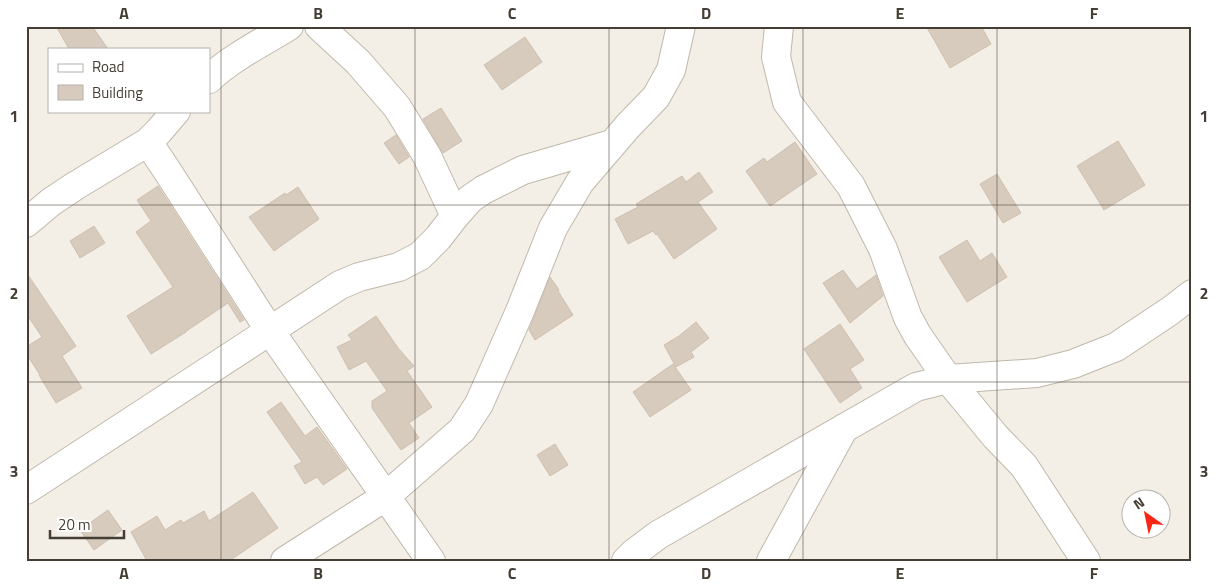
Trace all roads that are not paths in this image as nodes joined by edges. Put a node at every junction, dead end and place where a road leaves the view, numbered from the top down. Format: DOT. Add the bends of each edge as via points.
graph roads {
  1 [pos="289,26"];
  2 [pos="319,26"];
  3 [pos="681,26"];
  4 [pos="779,26"];
  5 [pos="210,78"];
  6 [pos="175,112"];
  7 [pos="148,142"];
  8 [pos="612,144"];
  9 [pos="455,216"];
  10 [pos="26,222"];
  11 [pos="1192,294"];
  12 [pos="270,330"];
  13 [pos="948,379"];
  14 [pos="844,428"];
  15 [pos="26,490"];
  16 [pos="385,497"];
  17 [pos="284,561"];
  18 [pos="431,561"];
  19 [pos="626,561"];
  20 [pos="772,561"];
  21 [pos="1086,561"];
  1 -- 5 [label="street"];
  2 -- 9 [label="street" via="358,62 398,107 427,156"];
  3 -- 8 [label="street" via="671,70 656,98"];
  4 -- 13 [label="street" via="776,57 788,102 851,186 883,249 908,318"];
  6 -- 7 [label="street"];
  7 -- 10 [label="street" via="75,186"];
  7 -- 12 [label="street"];
  8 -- 9 [label="street" via="524,170 483,190"];
  8 -- 16 [label="street" via="580,182 553,228 479,404 462,430"];
  9 -- 12 [label="street" via="420,256 399,267 340,285"];
  11 -- 13 [label="street" via="1116,347 1072,364 1037,373"];
  12 -- 15 [label="street"];
  12 -- 16 [label="street"];
  13 -- 14 [label="street" via="916,387"];
  13 -- 21 [label="street" via="1024,466"];
  14 -- 19 [label="street" via="658,535"];
  14 -- 20 [label="street"];
  16 -- 17 [label="street"];
  16 -- 18 [label="street"];
}
